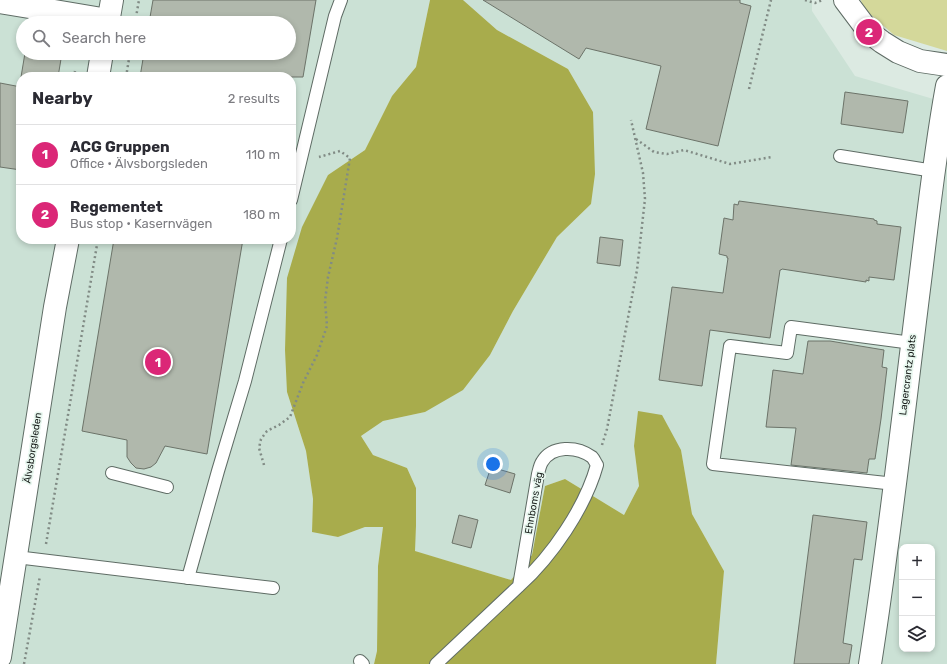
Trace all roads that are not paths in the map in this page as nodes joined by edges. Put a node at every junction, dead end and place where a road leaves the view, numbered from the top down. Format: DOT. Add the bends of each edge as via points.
graph roads {
  1 [pos="341,0"];
  2 [pos="845,0"];
  3 [pos="0,2"];
  4 [pos="109,14"];
  5 [pos="101,60"];
  6 [pos="947,65"];
  7 [pos="99,72"];
  8 [pos="947,86"];
  9 [pos="840,156"];
  10 [pos="934,171"];
  11 [pos="296,179"];
  12 [pos="67,244"];
  13 [pos="280,244"];
  14 [pos="912,343"];
  15 [pos="112,473"];
  16 [pos="894,484"];
  17 [pos="167,487"];
  18 [pos="16,557"];
  19 [pos="188,578"];
  20 [pos="519,586"];
  21 [pos="273,588"];
  22 [pos="0,657"];
  23 [pos="436,664"];
  24 [pos="870,664"];
  1 -- 11 [label="lane" via="334,16"];
  2 -- 6 [label="street" via="869,32 882,42 920,61"];
  3 -- 4 [label="street"];
  5 -- 7 [label="street"];
  8 -- 10 [label="street, Lagercrantz plats"];
  9 -- 10 [label="lane"];
  10 -- 14 [label="street, Lagercrantz plats"];
  12 -- 18 [label="street, Älvsborgsleden"];
  13 -- 19 [label="lane" via="245,381"];
  14 -- 16 [label="street, Lagercrantz plats"];
  14 -- 16 [label="lane" via="791,327 787,353 730,346 713,464"];
  15 -- 17 [label="lane"];
  16 -- 24 [label="street, Lagercrantz plats"];
  18 -- 19 [label="lane"];
  18 -- 22 [label="street, Älvsborgsleden"];
  19 -- 21 [label="lane"];
  20 -- 20 [label="lane, Ehnboms väg" via="531,575 569,526 592,481 597,465 592,457 575,449 562,448 542,462"];
  20 -- 23 [label="lane"];
}
